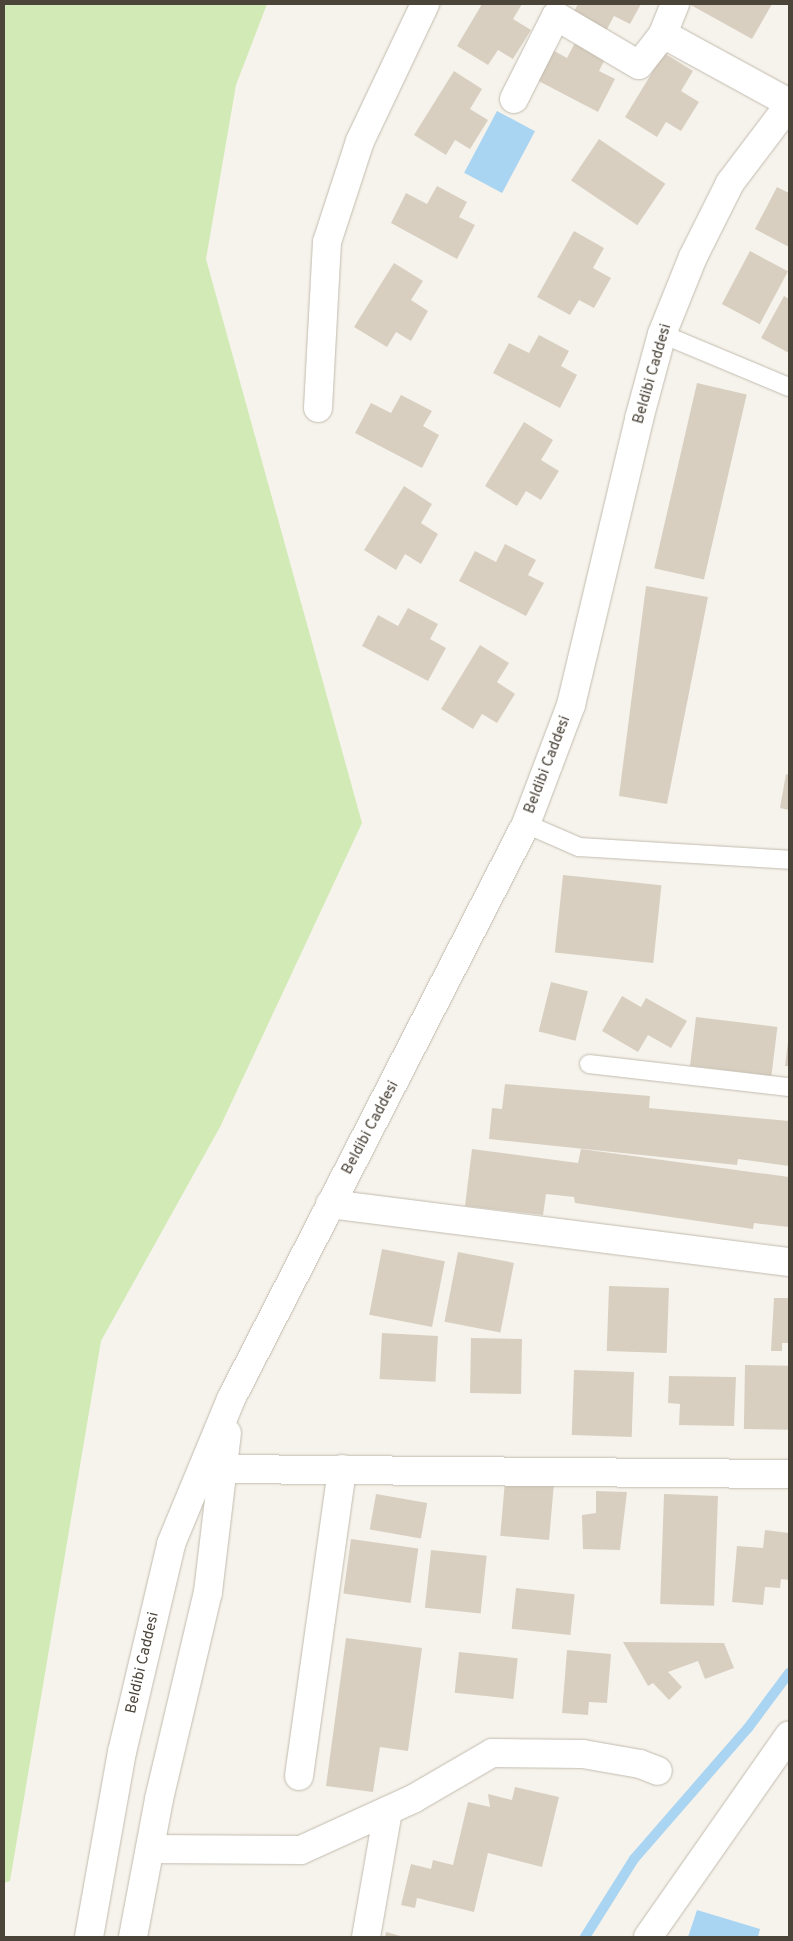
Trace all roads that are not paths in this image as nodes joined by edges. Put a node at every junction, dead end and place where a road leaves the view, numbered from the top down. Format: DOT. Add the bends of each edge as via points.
graph roads {
  1 [pos="424,4"];
  2 [pos="675,4"];
  3 [pos="663,34"];
  4 [pos="514,99"];
  5 [pos="789,104"];
  6 [pos="662,334"];
  7 [pos="789,387"];
  8 [pos="318,408"];
  9 [pos="526,824"];
  10 [pos="789,860"];
  11 [pos="589,1064"];
  12 [pos="789,1087"];
  13 [pos="330,1204"];
  14 [pos="789,1262"];
  15 [pos="232,1399"];
  16 [pos="223,1468"];
  17 [pos="342,1470"];
  18 [pos="789,1474"];
  19 [pos="789,1736"];
  20 [pos="658,1771"];
  21 [pos="299,1776"];
  22 [pos="388,1811"];
  23 [pos="150,1849"];
  24 [pos="89,1937"];
  25 [pos="134,1937"];
  26 [pos="366,1937"];
  27 [pos="648,1937"];
  1 -- 8 [label="street" via="360,141 327,242"];
  2 -- 3 [label="street"];
  3 -- 4 [label="street" via="638,65 556,16"];
  3 -- 5 [label="street"];
  5 -- 6 [label="street, Beldibi Caddesi" via="730,183 693,258"];
  6 -- 7 [label="lane"];
  6 -- 9 [label="street, Beldibi Caddesi" via="571,705"];
  9 -- 10 [label="lane" via="578,847"];
  9 -- 13 [label="street, Beldibi Caddesi"];
  11 -- 12 [label="lane"];
  13 -- 14 [label="street"];
  13 -- 15 [label="street, Beldibi Caddesi"];
  15 -- 16 [label="street, Beldibi Caddesi"];
  15 -- 24 [label="street, Beldibi Caddesi" via="171,1544 122,1752"];
  16 -- 17 [label="street"];
  16 -- 23 [label="street, Beldibi Caddesi" via="208,1592"];
  17 -- 18 [label="street"];
  17 -- 21 [label="street"];
  19 -- 27 [label="street"];
  20 -- 22 [label="street" via="640,1764 583,1754 492,1753"];
  22 -- 23 [label="street" via="301,1850"];
  22 -- 26 [label="street"];
  23 -- 25 [label="street, Beldibi Caddesi"];
}
